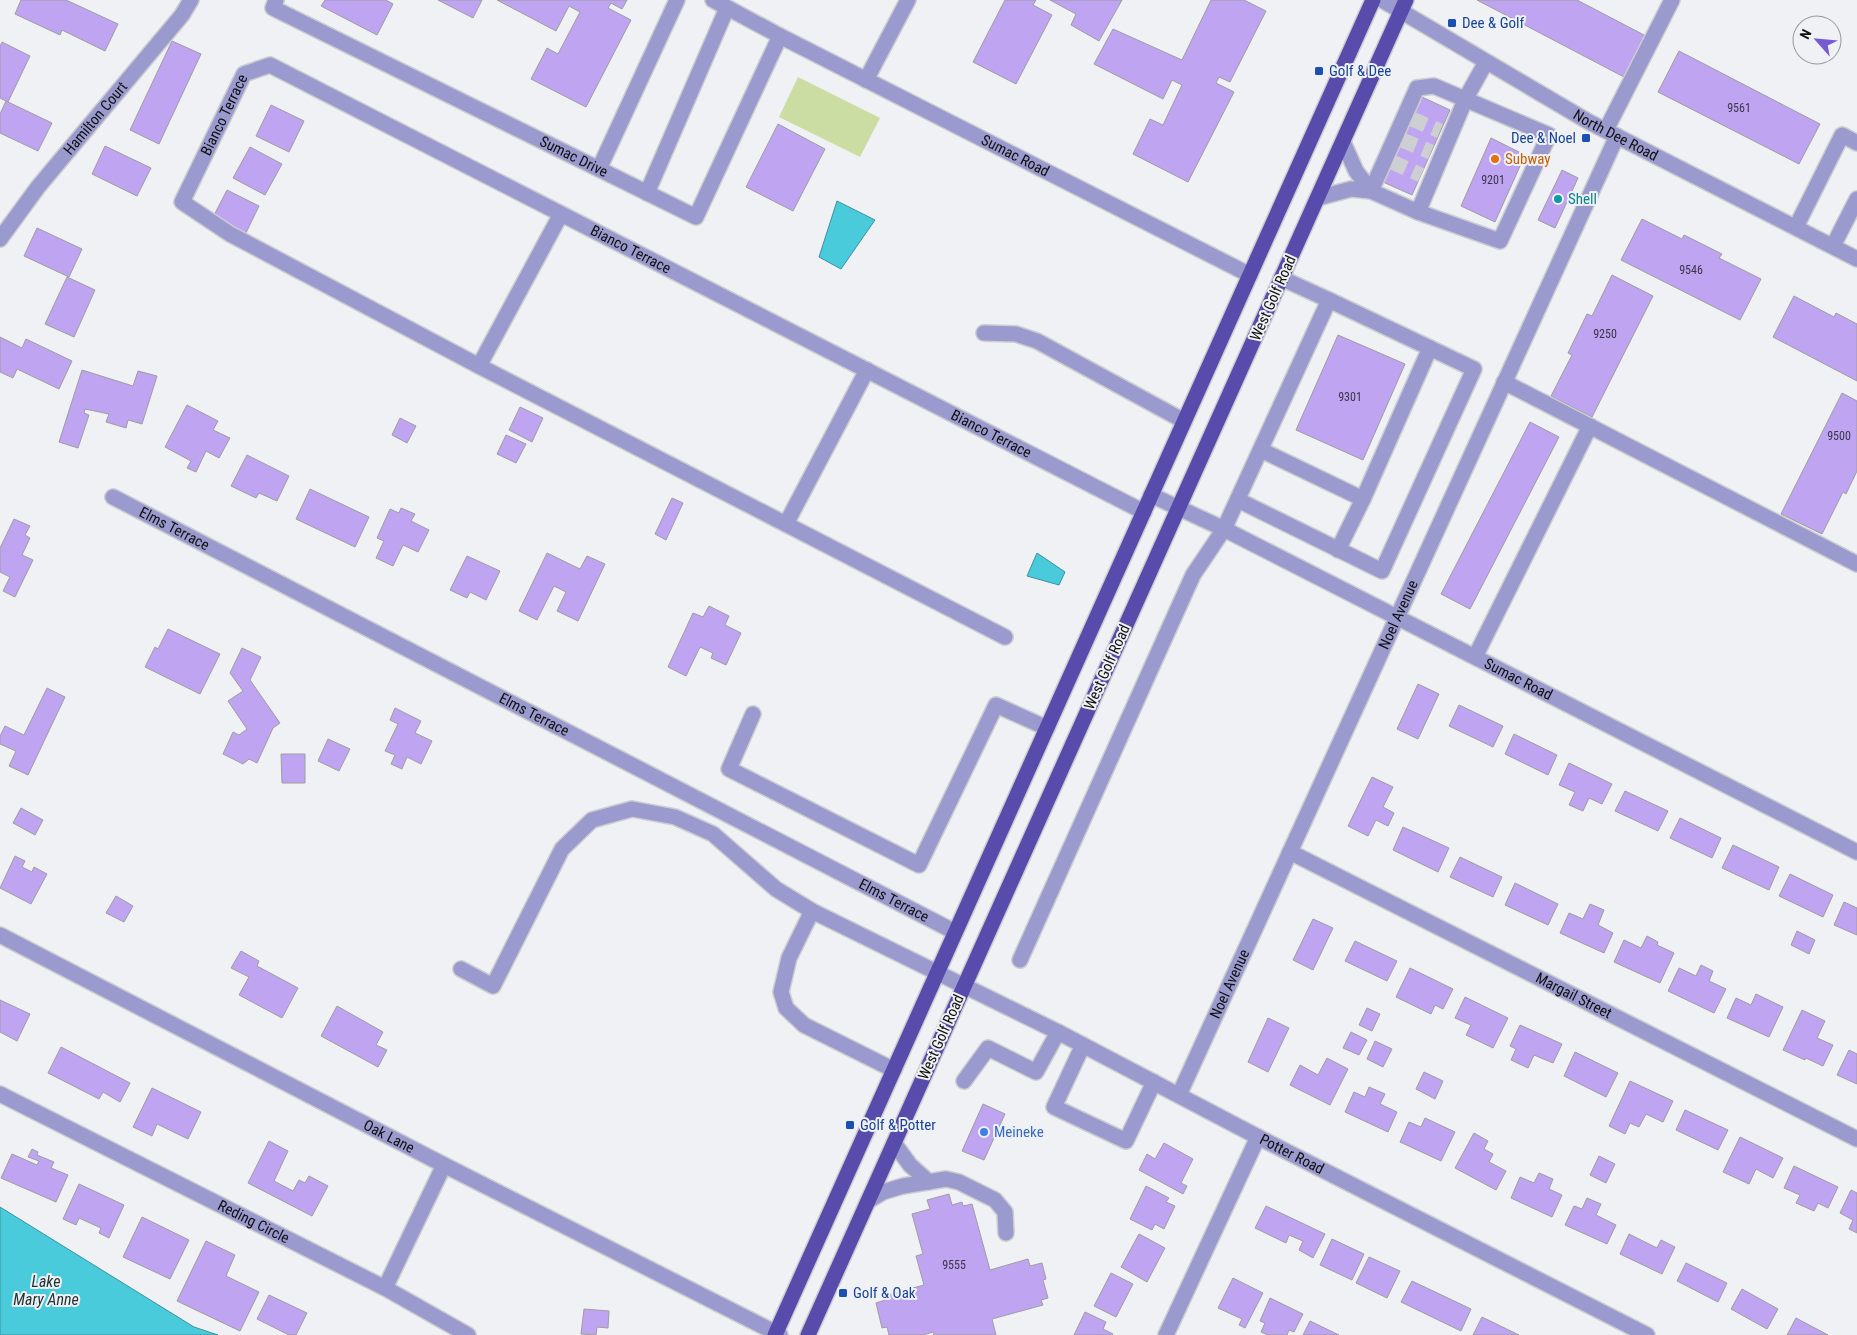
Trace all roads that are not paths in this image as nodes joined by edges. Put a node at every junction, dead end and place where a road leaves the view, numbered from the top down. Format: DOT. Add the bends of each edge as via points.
graph roads {
  1 [pos="191,0"];
  2 [pos="677,0"];
  3 [pos="713,0"];
  4 [pos="908,0"];
  5 [pos="1373,0"];
  6 [pos="1382,0"];
  7 [pos="1672,0"];
  8 [pos="274,4"];
  9 [pos="1404,6"];
  10 [pos="726,8"];
  11 [pos="780,36"];
  12 [pos="1486,62"];
  13 [pos="866,80"];
  14 [pos="1466,98"];
  15 [pos="1611,133"];
  16 [pos="1343,142"];
  17 [pos="1857,143"];
  18 [pos="598,169"];
  19 [pos="1371,191"];
  20 [pos="647,193"];
  21 [pos="1318,198"];
  22 [pos="1857,200"];
  23 [pos="1418,212"];
  24 [pos="561,214"];
  25 [pos="1796,228"];
  26 [pos="0,239"];
  27 [pos="1833,246"];
  28 [pos="1857,259"];
  29 [pos="1250,275"];
  30 [pos="1282,278"];
  31 [pos="1329,300"];
  32 [pos="984,333"];
  33 [pos="1430,348"];
  34 [pos="479,366"];
  35 [pos="867,370"];
  36 [pos="1504,382"];
  37 [pos="1184,421"];
  38 [pos="1590,426"];
  39 [pos="1260,450"];
  40 [pos="1151,495"];
  41 [pos="113,497"];
  42 [pos="1363,499"];
  43 [pos="1238,500"];
  44 [pos="1179,508"];
  45 [pos="1144,512"];
  46 [pos="786,524"];
  47 [pos="1224,529"];
  48 [pos="1338,550"];
  49 [pos="1857,564"];
  50 [pos="1397,617"];
  51 [pos="1004,637"];
  52 [pos="1475,657"];
  53 [pos="753,714"];
  54 [pos="1047,728"];
  55 [pos="1290,852"];
  56 [pos="1857,852"];
  57 [pos="812,911"];
  58 [pos="955,932"];
  59 [pos="0,935"];
  60 [pos="1020,960"];
  61 [pos="461,968"];
  62 [pos="937,972"];
  63 [pos="964,986"];
  64 [pos="1058,1032"];
  65 [pos="1083,1045"];
  66 [pos="894,1070"];
  67 [pos="964,1081"];
  68 [pos="1154,1082"];
  69 [pos="0,1094"];
  70 [pos="1179,1095"];
  71 [pos="1258,1137"];
  72 [pos="1857,1139"];
  73 [pos="894,1143"];
  74 [pos="444,1165"];
  75 [pos="929,1182"];
  76 [pos="868,1201"];
  77 [pos="1006,1233"];
  78 [pos="385,1288"];
  79 [pos="777,1334"];
  80 [pos="468,1335"];
  81 [pos="808,1335"];
  82 [pos="1166,1335"];
  83 [pos="1647,1335"];
  1 -- 26 [label="street, Hamilton Court" via="182,15 38,187"];
  2 -- 18 [label="street"];
  3 -- 10 [label="street, Sumac Road"];
  4 -- 13 [label="street"];
  5 -- 29 [label="main road, West Golf Road"];
  6 -- 9 [label="street, North Dee Road"];
  7 -- 15 [label="street, Noel Avenue"];
  8 -- 18 [label="street, Sumac Drive"];
  9 -- 12 [label="street, North Dee Road"];
  9 -- 16 [label="main road, West Golf Road"];
  10 -- 11 [label="street, Sumac Road"];
  10 -- 20 [label="street"];
  11 -- 13 [label="street, Sumac Road"];
  11 -- 20 [label="street, Sumac Drive" via="696,217"];
  12 -- 14 [label="street"];
  12 -- 15 [label="street, North Dee Road"];
  13 -- 29 [label="street, Sumac Road"];
  14 -- 19 [label="street" via="1434,86 1417,88 1389,161"];
  14 -- 23 [label="street" via="1445,133 1426,177"];
  14 -- 23 [label="street" via="1550,135 1500,241"];
  15 -- 25 [label="street, North Dee Road"];
  15 -- 36 [label="street, Noel Avenue"];
  16 -- 19 [label="street" via="1356,171"];
  16 -- 21 [label="main road, West Golf Road"];
  17 -- 25 [label="street" via="1842,135"];
  18 -- 20 [label="street, Sumac Drive"];
  19 -- 21 [label="street" via="1352,189"];
  19 -- 23 [label="street"];
  21 -- 30 [label="main road, West Golf Road"];
  22 -- 27 [label="street"];
  24 -- 34 [label="street"];
  24 -- 34 [label="street, Bianco Terrace" via="270,65 244,74 182,202 230,234"];
  24 -- 35 [label="street, Bianco Terrace"];
  25 -- 27 [label="street, North Dee Road"];
  27 -- 28 [label="street, North Dee Road"];
  29 -- 37 [label="main road, West Golf Road"];
  30 -- 31 [label="street"];
  30 -- 44 [label="main road, West Golf Road"];
  31 -- 33 [label="street"];
  31 -- 39 [label="street"];
  32 -- 37 [label="street" via="1016,334 1037,341"];
  33 -- 42 [label="street"];
  33 -- 48 [label="street" via="1474,369 1382,571"];
  34 -- 46 [label="street"];
  35 -- 45 [label="street, Bianco Terrace"];
  35 -- 46 [label="street"];
  36 -- 38 [label="street"];
  36 -- 50 [label="street, Noel Avenue"];
  37 -- 40 [label="main road, West Golf Road"];
  38 -- 49 [label="street"];
  38 -- 52 [label="street"];
  39 -- 42 [label="street"];
  39 -- 43 [label="street"];
  40 -- 44 [label="street, Sumac Road"];
  40 -- 45 [label="main road, West Golf Road"];
  41 -- 58 [label="street, Elms Terrace"];
  42 -- 48 [label="street"];
  43 -- 47 [label="street"];
  43 -- 48 [label="street"];
  44 -- 47 [label="street, Sumac Road"];
  44 -- 63 [label="main road, West Golf Road"];
  45 -- 54 [label="main road, West Golf Road"];
  46 -- 51 [label="street"];
  47 -- 50 [label="street, Sumac Road"];
  47 -- 60 [label="street" via="1193,575"];
  50 -- 52 [label="street, Sumac Road"];
  50 -- 55 [label="street, Noel Avenue"];
  52 -- 56 [label="street, Sumac Road"];
  53 -- 54 [label="street" via="729,769 920,865 996,705"];
  54 -- 58 [label="main road, West Golf Road"];
  55 -- 70 [label="street, Noel Avenue"];
  55 -- 72 [label="street, Margail Street"];
  57 -- 61 [label="street, Potter Road" via="776,890 713,834 675,817 632,809 592,820 562,850 493,986"];
  57 -- 62 [label="street, Potter Road"];
  57 -- 66 [label="street" via="789,958 781,992 786,1008 804,1024"];
  58 -- 62 [label="main road, West Golf Road"];
  59 -- 74 [label="street, Oak Lane"];
  62 -- 63 [label="street, Potter Road"];
  62 -- 66 [label="main road, West Golf Road"];
  63 -- 64 [label="street, Potter Road"];
  63 -- 73 [label="main road, West Golf Road"];
  64 -- 65 [label="street, Potter Road"];
  64 -- 67 [label="street" via="1036,1072 988,1048"];
  65 -- 68 [label="street, Potter Road"];
  65 -- 68 [label="street" via="1054,1106 1126,1141"];
  66 -- 79 [label="main road, West Golf Road"];
  68 -- 70 [label="street, Potter Road"];
  69 -- 78 [label="street, Reding Circle"];
  70 -- 71 [label="street, Potter Road"];
  71 -- 82 [label="street"];
  71 -- 83 [label="street, Potter Road"];
  73 -- 75 [label="street" via="910,1165"];
  73 -- 76 [label="main road, West Golf Road"];
  74 -- 78 [label="street"];
  74 -- 79 [label="street, Oak Lane"];
  75 -- 76 [label="street" via="883,1192"];
  75 -- 77 [label="street" via="946,1179 959,1182 995,1200 1005,1212"];
  76 -- 81 [label="main road, West Golf Road"];
  78 -- 80 [label="street, Reding Circle"];
}
